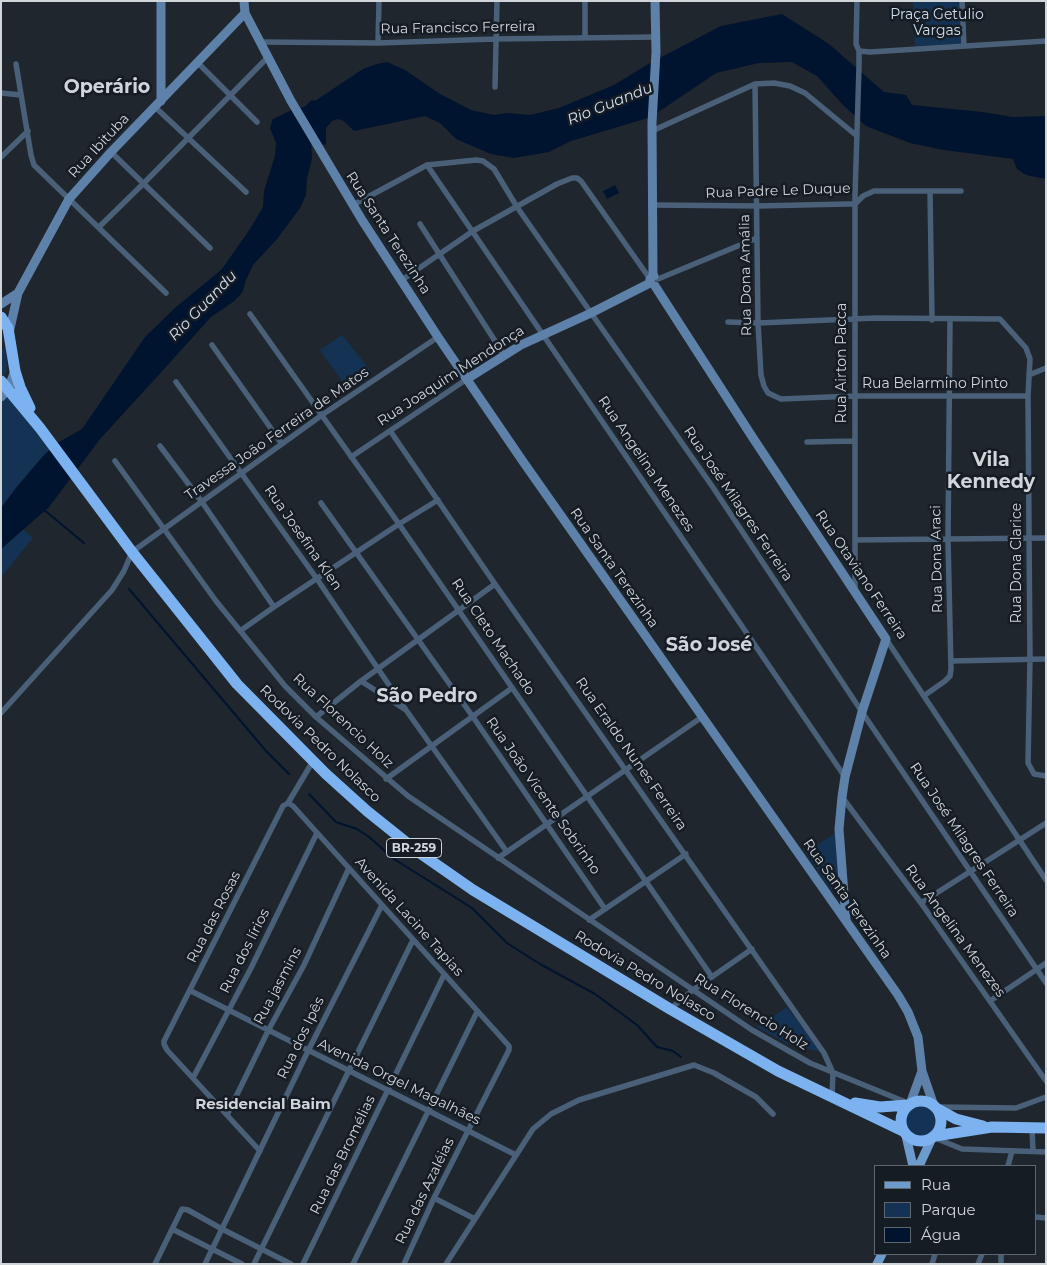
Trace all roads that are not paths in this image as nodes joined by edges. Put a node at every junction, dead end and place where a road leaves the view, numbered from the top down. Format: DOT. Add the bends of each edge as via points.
graph roads {
  1 [pos="161,1"];
  2 [pos="244,1"];
  3 [pos="379,1"];
  4 [pos="497,1"];
  5 [pos="586,1"];
  6 [pos="655,1"];
  7 [pos="857,1"];
  8 [pos="962,1"];
  9 [pos="245,13"];
  10 [pos="656,37"];
  11 [pos="585,38"];
  12 [pos="495,39"];
  13 [pos="1046,41"];
  14 [pos="260,42"];
  15 [pos="378,43"];
  16 [pos="964,46"];
  17 [pos="858,51"];
  18 [pos="268,57"];
  19 [pos="198,63"];
  20 [pos="16,64"];
  21 [pos="755,84"];
  22 [pos="495,87"];
  23 [pos="1,93"];
  24 [pos="21,95"];
  25 [pos="230,95"];
  26 [pos="158,104"];
  27 [pos="257,122"];
  28 [pos="652,127"];
  29 [pos="28,131"];
  30 [pos="857,136"];
  31 [pos="188,139"];
  32 [pos="111,152"];
  33 [pos="1,158"];
  34 [pos="426,164"];
  35 [pos="144,183"];
  36 [pos="930,191"];
  37 [pos="961,191"];
  38 [pos="246,192"];
  39 [pos="69,199"];
  40 [pos="855,204"];
  41 [pos="353,205"];
  42 [pos="654,205"];
  43 [pos="757,206"];
  44 [pos="517,207"];
  45 [pos="420,224"];
  46 [pos="98,227"];
  47 [pos="473,232"];
  48 [pos="757,238"];
  49 [pos="210,248"];
  50 [pos="439,254"];
  51 [pos="402,280"];
  52 [pos="653,281"];
  53 [pos="18,293"];
  54 [pos="166,293"];
  55 [pos="1,304"];
  56 [pos="591,313"];
  57 [pos="250,314"];
  58 [pos="1,317"];
  59 [pos="854,319"];
  60 [pos="932,320"];
  61 [pos="950,320"];
  62 [pos="728,322"];
  63 [pos="758,323"];
  64 [pos="8,333"];
  65 [pos="543,335"];
  66 [pos="438,337"];
  67 [pos="1,344"];
  68 [pos="212,345"];
  69 [pos="504,355"];
  70 [pos="1046,368"];
  71 [pos="15,371"];
  72 [pos="1029,375"];
  73 [pos="467,380"];
  74 [pos="176,382"];
  75 [pos="3,389"];
  76 [pos="854,396"];
  77 [pos="949,396"];
  78 [pos="1028,396"];
  79 [pos="781,399"];
  80 [pos="322,415"];
  81 [pos="41,429"];
  82 [pos="391,432"];
  83 [pos="854,441"];
  84 [pos="807,442"];
  85 [pos="282,444"];
  86 [pos="160,446"];
  87 [pos="351,457"];
  88 [pos="115,461"];
  89 [pos="241,473"];
  90 [pos="438,500"];
  91 [pos="202,502"];
  92 [pos="321,503"];
  93 [pos="399,524"];
  94 [pos="166,529"];
  95 [pos="1029,538"];
  96 [pos="1046,538"];
  97 [pos="855,540"];
  98 [pos="948,540"];
  99 [pos="132,552"];
  100 [pos="358,553"];
  101 [pos="317,579"];
  102 [pos="495,584"];
  103 [pos="855,590"];
  104 [pos="274,606"];
  105 [pos="459,610"];
  106 [pos="240,631"];
  107 [pos="886,639"];
  108 [pos="419,640"];
  109 [pos="1030,660"];
  110 [pos="1046,660"];
  111 [pos="951,661"];
  112 [pos="378,669"];
  113 [pos="361,681"];
  114 [pos="512,688"];
  115 [pos="925,695"];
  116 [pos="406,710"];
  117 [pos="862,712"];
  118 [pos="1,713"];
  119 [pos="316,716"];
  120 [pos="473,717"];
  121 [pos="702,717"];
  122 [pos="432,746"];
  123 [pos="313,761"];
  124 [pos="627,770"];
  125 [pos="1043,776"];
  126 [pos="845,777"];
  127 [pos="386,779"];
  128 [pos="588,796"];
  129 [pos="842,797"];
  130 [pos="288,803"];
  131 [pos="1046,823"];
  132 [pos="547,824"];
  133 [pos="317,833"];
  134 [pos="1019,839"];
  135 [pos="507,852"];
  136 [pos="686,854"];
  137 [pos="498,858"];
  138 [pos="349,868"];
  139 [pos="970,870"];
  140 [pos="1046,880"];
  141 [pos="646,881"];
  142 [pos="843,896"];
  143 [pos="830,898"];
  144 [pos="921,903"];
  145 [pos="382,905"];
  146 [pos="605,909"];
  147 [pos="589,920"];
  148 [pos="846,920"];
  149 [pos="413,940"];
  150 [pos="752,949"];
  151 [pos="1046,963"];
  152 [pos="1036,969"];
  153 [pos="444,976"];
  154 [pos="712,976"];
  155 [pos="1046,983"];
  156 [pos="693,990"];
  157 [pos="190,991"];
  158 [pos="990,1001"];
  159 [pos="670,1009"];
  160 [pos="229,1011"];
  161 [pos="477,1012"];
  162 [pos="268,1031"];
  163 [pos="509,1050"];
  164 [pos="308,1051"];
  165 [pos="922,1070"];
  166 [pos="350,1072"];
  167 [pos="833,1073"];
  168 [pos="193,1078"];
  169 [pos="1046,1081"];
  170 [pos="389,1091"];
  171 [pos="1046,1097"];
  172 [pos="835,1098"];
  173 [pos="909,1105"];
  174 [pos="935,1107"];
  175 [pos="429,1111"];
  176 [pos="774,1114"];
  177 [pos="227,1115"];
  178 [pos="992,1127"];
  179 [pos="1032,1128"];
  180 [pos="1046,1128"];
  181 [pos="469,1131"];
  182 [pos="904,1133"];
  183 [pos="933,1137"];
  184 [pos="260,1151"];
  185 [pos="1012,1151"];
  186 [pos="1033,1151"];
  187 [pos="1046,1152"];
  188 [pos="516,1155"];
  189 [pos="913,1165"];
  190 [pos="919,1165"];
  191 [pos="1008,1165"];
  192 [pos="434,1198"];
  193 [pos="475,1218"];
  194 [pos="172,1229"];
  195 [pos="222,1230"];
  196 [pos="212,1248"];
  197 [pos="262,1249"];
  198 [pos="155,1264"];
  199 [pos="204,1264"];
  200 [pos="242,1264"];
  201 [pos="254,1264"];
  202 [pos="291,1264"];
  203 [pos="303,1264"];
  204 [pos="353,1264"];
  205 [pos="404,1264"];
  206 [pos="446,1264"];
  1 -- 26 [label="street"];
  2 -- 9 [label="street"];
  3 -- 15 [label="street"];
  4 -- 12 [label="street"];
  5 -- 11 [label="street"];
  6 -- 10 [label="street"];
  7 -- 17 [label="street, Rua Airton Pacca"];
  8 -- 16 [label="street"];
  9 -- 14 [label="street, Rua Santa Terezinha"];
  9 -- 19 [label="street, Rua Ibituba"];
  10 -- 11 [label="street, Rua Francisco Ferreira"];
  10 -- 28 [label="street"];
  11 -- 12 [label="street, Rua Francisco Ferreira"];
  12 -- 15 [label="street, Rua Francisco Ferreira"];
  12 -- 22 [label="street"];
  13 -- 16 [label="street"];
  14 -- 15 [label="street, Rua Francisco Ferreira"];
  14 -- 18 [label="street, Rua Santa Terezinha"];
  16 -- 17 [label="street"];
  17 -- 30 [label="street, Rua Airton Pacca"];
  18 -- 25 [label="street"];
  18 -- 41 [label="street, Rua Santa Terezinha"];
  19 -- 25 [label="street"];
  19 -- 26 [label="street, Rua Ibituba"];
  20 -- 24 [label="street"];
  21 -- 28 [label="street"];
  21 -- 30 [label="street" via="774,83 805,93"];
  21 -- 43 [label="street, Rua Dona Amália"];
  23 -- 24 [label="street"];
  24 -- 29 [label="street"];
  25 -- 27 [label="street"];
  25 -- 31 [label="street"];
  26 -- 31 [label="street"];
  26 -- 32 [label="street, Rua Ibituba"];
  28 -- 42 [label="street"];
  29 -- 33 [label="street"];
  29 -- 39 [label="street" via="34,165"];
  30 -- 40 [label="street, Rua Airton Pacca"];
  31 -- 35 [label="street"];
  31 -- 38 [label="street"];
  32 -- 35 [label="street"];
  32 -- 39 [label="street, Rua Ibituba"];
  34 -- 41 [label="street, Rua José Milagres Ferreira"];
  34 -- 44 [label="street, Rua José Milagres Ferreira" via="483,161 494,170"];
  34 -- 47 [label="street, Rua Angelina Menezes"];
  35 -- 46 [label="street"];
  35 -- 49 [label="street"];
  36 -- 37 [label="street, Rua Padre Le Duque"];
  36 -- 40 [label="street, Rua Padre Le Duque" via="874,191"];
  36 -- 60 [label="street"];
  39 -- 46 [label="street"];
  39 -- 53 [label="street, Rua Ibituba"];
  40 -- 43 [label="street, Rua Padre Le Duque"];
  40 -- 59 [label="street, Rua Airton Pacca"];
  41 -- 51 [label="street, Rua Santa Terezinha"];
  42 -- 43 [label="street, Rua Padre Le Duque"];
  42 -- 52 [label="street"];
  43 -- 48 [label="street, Rua Dona Amália"];
  44 -- 47 [label="street"];
  44 -- 52 [label="street, Rua Otaviano Ferreira" via="564,181 577,178"];
  44 -- 56 [label="street, Rua José Milagres Ferreira"];
  45 -- 50 [label="street"];
  46 -- 54 [label="street"];
  47 -- 50 [label="street"];
  47 -- 65 [label="street, Rua Angelina Menezes"];
  48 -- 52 [label="street, Rua Joaquim Mendonça"];
  48 -- 63 [label="street, Rua Dona Amália"];
  50 -- 51 [label="street"];
  50 -- 69 [label="street"];
  51 -- 66 [label="street, Rua Santa Terezinha"];
  52 -- 56 [label="street, Rua Joaquim Mendonça"];
  52 -- 103 [label="street, Rua Otaviano Ferreira"];
  53 -- 55 [label="street, Rua Ibituba"];
  53 -- 64 [label="street, Rua Ibituba"];
  56 -- 65 [label="street, Rua Joaquim Mendonça"];
  56 -- 117 [label="street, Rua José Milagres Ferreira" via="712,486"];
  57 -- 80 [label="street, Rua Cleto Machado"];
  58 -- 64 [label="highway, Rodovia Pedro Nolasco"];
  59 -- 60 [label="street"];
  59 -- 63 [label="street"];
  59 -- 76 [label="street, Rua Airton Pacca"];
  60 -- 61 [label="street"];
  61 -- 72 [label="street, Rua Dona Clarice" via="995,319 1004,322 1029,353"];
  61 -- 77 [label="street, Rua Dona Araci"];
  62 -- 63 [label="street"];
  63 -- 79 [label="street, Rua Dona Amália" via="764,386"];
  64 -- 67 [label="highway"];
  64 -- 71 [label="highway, Rodovia Pedro Nolasco / BR-259"];
  65 -- 69 [label="street, Rua Joaquim Mendonça"];
  65 -- 126 [label="street, Rua Angelina Menezes"];
  66 -- 73 [label="street, Rua Santa Terezinha"];
  66 -- 80 [label="street, Travessa João Ferreira de Matos"];
  68 -- 85 [label="street"];
  69 -- 73 [label="street, Rua Joaquim Mendonça"];
  70 -- 72 [label="street"];
  71 -- 75 [label="street"];
  71 -- 81 [label="highway, Rodovia Pedro Nolasco / BR-259"];
  72 -- 78 [label="street, Rua Dona Clarice"];
  73 -- 82 [label="street, Rua Joaquim Mendonça"];
  73 -- 121 [label="street, Rua Santa Terezinha"];
  74 -- 89 [label="street, Rua Josefina Klen"];
  75 -- 81 [label="highway, Rodovia Pedro Nolasco / BR-259"];
  76 -- 77 [label="street, Rua Belarmino Pinto"];
  76 -- 79 [label="street, Rua Belarmino Pinto"];
  76 -- 83 [label="street, Rua Airton Pacca"];
  77 -- 78 [label="street, Rua Belarmino Pinto"];
  77 -- 98 [label="street, Rua Dona Araci"];
  78 -- 95 [label="street, Rua Dona Clarice"];
  80 -- 85 [label="street, Travessa João Ferreira de Matos"];
  80 -- 87 [label="street, Rua Cleto Machado"];
  81 -- 99 [label="highway, Rodovia Pedro Nolasco / BR-259"];
  82 -- 87 [label="street, Rua Joaquim Mendonça"];
  82 -- 90 [label="street, Rua Eraldo Nunes Ferreira"];
  83 -- 84 [label="street"];
  83 -- 97 [label="street, Rua Airton Pacca"];
  85 -- 89 [label="street, Travessa João Ferreira de Matos"];
  86 -- 91 [label="street"];
  87 -- 93 [label="street, Rua Cleto Machado"];
  88 -- 94 [label="street, Rua Florencio Holz"];
  89 -- 91 [label="street, Travessa João Ferreira de Matos"];
  89 -- 101 [label="street, Rua Josefina Klen"];
  90 -- 93 [label="street"];
  90 -- 102 [label="street, Rua Eraldo Nunes Ferreira"];
  91 -- 94 [label="street, Travessa João Ferreira de Matos"];
  91 -- 104 [label="street"];
  92 -- 100 [label="street, Rua João Vicente Sobrinho"];
  93 -- 100 [label="street"];
  93 -- 105 [label="street, Rua Cleto Machado"];
  94 -- 99 [label="street, Travessa João Ferreira de Matos"];
  94 -- 106 [label="street, Rua Florencio Holz"];
  95 -- 96 [label="street"];
  95 -- 98 [label="street"];
  95 -- 109 [label="street, Rua Dona Clarice"];
  97 -- 98 [label="street"];
  97 -- 103 [label="street, Rua Airton Pacca"];
  98 -- 111 [label="street, Rua Dona Araci"];
  99 -- 118 [label="street" via="112,590"];
  99 -- 123 [label="highway, Rodovia Pedro Nolasco / BR-259" via="237,684"];
  100 -- 101 [label="street"];
  100 -- 108 [label="street, Rua João Vicente Sobrinho"];
  101 -- 104 [label="street"];
  101 -- 112 [label="street, Rua Josefina Klen"];
  102 -- 105 [label="street"];
  102 -- 124 [label="street, Rua Eraldo Nunes Ferreira"];
  103 -- 107 [label="street, Rua Otaviano Ferreira"];
  104 -- 106 [label="street"];
  105 -- 108 [label="street"];
  105 -- 114 [label="street, Rua Cleto Machado"];
  106 -- 119 [label="street, Rua Florencio Holz" via="285,686"];
  107 -- 115 [label="street, Rua Otaviano Ferreira"];
  107 -- 117 [label="street"];
  108 -- 112 [label="street"];
  108 -- 120 [label="street, Rua João Vicente Sobrinho"];
  109 -- 110 [label="street"];
  109 -- 111 [label="street"];
  109 -- 125 [label="street, Rua Dona Clarice" via="1028,763 1034,774"];
  111 -- 115 [label="street, Rua Dona Araci" via="950,676"];
  112 -- 113 [label="street"];
  112 -- 116 [label="street, Rua Josefina Klen"];
  113 -- 116 [label="street"];
  113 -- 119 [label="street"];
  114 -- 120 [label="street"];
  114 -- 128 [label="street, Rua Cleto Machado"];
  115 -- 134 [label="street, Rua Otaviano Ferreira"];
  116 -- 122 [label="street, Rua Josefina Klen"];
  117 -- 126 [label="street"];
  117 -- 139 [label="street, Rua José Milagres Ferreira"];
  119 -- 127 [label="street, Rua Florencio Holz"];
  120 -- 122 [label="street"];
  120 -- 132 [label="street, Rua João Vicente Sobrinho"];
  121 -- 124 [label="street"];
  121 -- 143 [label="street, Rua Santa Terezinha"];
  122 -- 127 [label="street"];
  122 -- 135 [label="street, Rua Josefina Klen"];
  123 -- 130 [label="street, Rua das Rosas"];
  123 -- 159 [label="highway, Rodovia Pedro Nolasco / BR-259" via="367,811 416,850 480,894"];
  124 -- 128 [label="street"];
  124 -- 136 [label="street, Rua Eraldo Nunes Ferreira"];
  126 -- 129 [label="street"];
  127 -- 137 [label="street, Rua Florencio Holz"];
  128 -- 132 [label="street"];
  128 -- 141 [label="street, Rua Cleto Machado"];
  129 -- 142 [label="street" via="839,829"];
  129 -- 144 [label="street, Rua Angelina Menezes"];
  130 -- 133 [label="street, Avenida Lacine Tapias"];
  130 -- 157 [label="street, Rua das Rosas" via="283,806"];
  131 -- 134 [label="street"];
  132 -- 135 [label="street"];
  132 -- 146 [label="street, Rua João Vicente Sobrinho"];
  133 -- 138 [label="street, Avenida Lacine Tapias"];
  133 -- 160 [label="street, Rua dos lírios"];
  134 -- 139 [label="street"];
  134 -- 140 [label="street, Rua Otaviano Ferreira"];
  135 -- 137 [label="street"];
  136 -- 141 [label="street"];
  136 -- 150 [label="street, Rua Eraldo Nunes Ferreira"];
  137 -- 147 [label="street, Rua Florencio Holz"];
  138 -- 145 [label="street, Avenida Lacine Tapias"];
  138 -- 162 [label="street, Rua jasmins" via="304,965"];
  139 -- 144 [label="street"];
  139 -- 152 [label="street, Rua José Milagres Ferreira"];
  141 -- 146 [label="street"];
  141 -- 154 [label="street, Rua Cleto Machado"];
  142 -- 143 [label="street"];
  142 -- 148 [label="street"];
  143 -- 148 [label="street, Rua Santa Terezinha"];
  144 -- 158 [label="street, Rua Angelina Menezes"];
  145 -- 149 [label="street, Avenida Lacine Tapias"];
  145 -- 164 [label="street, Rua dos Ipês"];
  146 -- 147 [label="street"];
  147 -- 156 [label="street, Rua Florencio Holz"];
  148 -- 165 [label="street, Rua Santa Terezinha" via="908,1012 918,1037"];
  149 -- 153 [label="street, Avenida Lacine Tapias"];
  149 -- 166 [label="street"];
  150 -- 154 [label="street"];
  150 -- 167 [label="street, Rua Eraldo Nunes Ferreira" via="824,1053"];
  151 -- 152 [label="street"];
  152 -- 155 [label="street, Rua José Milagres Ferreira"];
  152 -- 158 [label="street"];
  153 -- 161 [label="street, Avenida Lacine Tapias"];
  153 -- 170 [label="street, Rua das Bromélias"];
  154 -- 156 [label="street"];
  156 -- 159 [label="street"];
  156 -- 167 [label="street, Rua Florencio Holz" via="767,1039"];
  157 -- 160 [label="street, Avenida Orgel Magalhães"];
  157 -- 168 [label="street, Rua das Rosas" via="164,1044"];
  158 -- 169 [label="street, Rua Angelina Menezes"];
  159 -- 172 [label="highway, Rodovia Pedro Nolasco / BR-259"];
  160 -- 162 [label="street, Avenida Orgel Magalhães"];
  160 -- 168 [label="street, Rua dos lírios"];
  161 -- 163 [label="street, Avenida Lacine Tapias"];
  161 -- 175 [label="street"];
  162 -- 164 [label="street, Avenida Orgel Magalhães"];
  162 -- 177 [label="street, Rua jasmins"];
  163 -- 181 [label="street, Rua das Azaléias"];
  164 -- 166 [label="street, Avenida Orgel Magalhães"];
  164 -- 184 [label="street, Rua dos Ipês"];
  165 -- 173 [label="street"];
  165 -- 174 [label="street"];
  166 -- 170 [label="street, Avenida Orgel Magalhães"];
  166 -- 197 [label="street"];
  167 -- 172 [label="street, Rua Eraldo Nunes Ferreira"];
  167 -- 173 [label="street, Rua Florencio Holz"];
  168 -- 177 [label="street"];
  170 -- 175 [label="street, Avenida Orgel Magalhães"];
  170 -- 203 [label="street, Rua das Bromélias"];
  171 -- 174 [label="street" via="1016,1108"];
  172 -- 173 [label="highway, Rodovia Pedro Nolasco / BR-259" via="880,1106"];
  172 -- 182 [label="highway, Rodovia Pedro Nolasco / BR-259"];
  173 -- 174 [label="highway" via="923,1101"];
  173 -- 182 [label="highway" via="900,1120"];
  174 -- 178 [label="highway" via="956,1119"];
  174 -- 183 [label="highway" via="941,1119"];
  175 -- 181 [label="street, Avenida Orgel Magalhães"];
  175 -- 204 [label="street"];
  176 -- 188 [label="street" via="756,1097 694,1065 580,1100 551,1114 533,1129"];
  177 -- 184 [label="street"];
  178 -- 179 [label="highway"];
  178 -- 183 [label="highway"];
  179 -- 180 [label="highway"];
  179 -- 186 [label="street"];
  181 -- 188 [label="street, Avenida Orgel Magalhães"];
  181 -- 192 [label="street, Rua das Azaléias"];
  182 -- 183 [label="highway" via="918,1142"];
  182 -- 189 [label="main road"];
  183 -- 185 [label="street" via="962,1149"];
  183 -- 190 [label="main road"];
  184 -- 195 [label="street, Rua dos Ipês"];
  185 -- 186 [label="street"];
  185 -- 191 [label="street"];
  186 -- 187 [label="street"];
  188 -- 193 [label="street"];
  192 -- 193 [label="street"];
  192 -- 205 [label="street, Rua das Azaléias"];
  193 -- 206 [label="street"];
  194 -- 195 [label="street" via="182,1209"];
  194 -- 196 [label="street"];
  194 -- 198 [label="street"];
  195 -- 196 [label="street, Rua dos Ipês"];
  195 -- 197 [label="street"];
  196 -- 199 [label="street, Rua dos Ipês"];
  196 -- 200 [label="street"];
  197 -- 201 [label="street"];
  197 -- 202 [label="street"];
}
